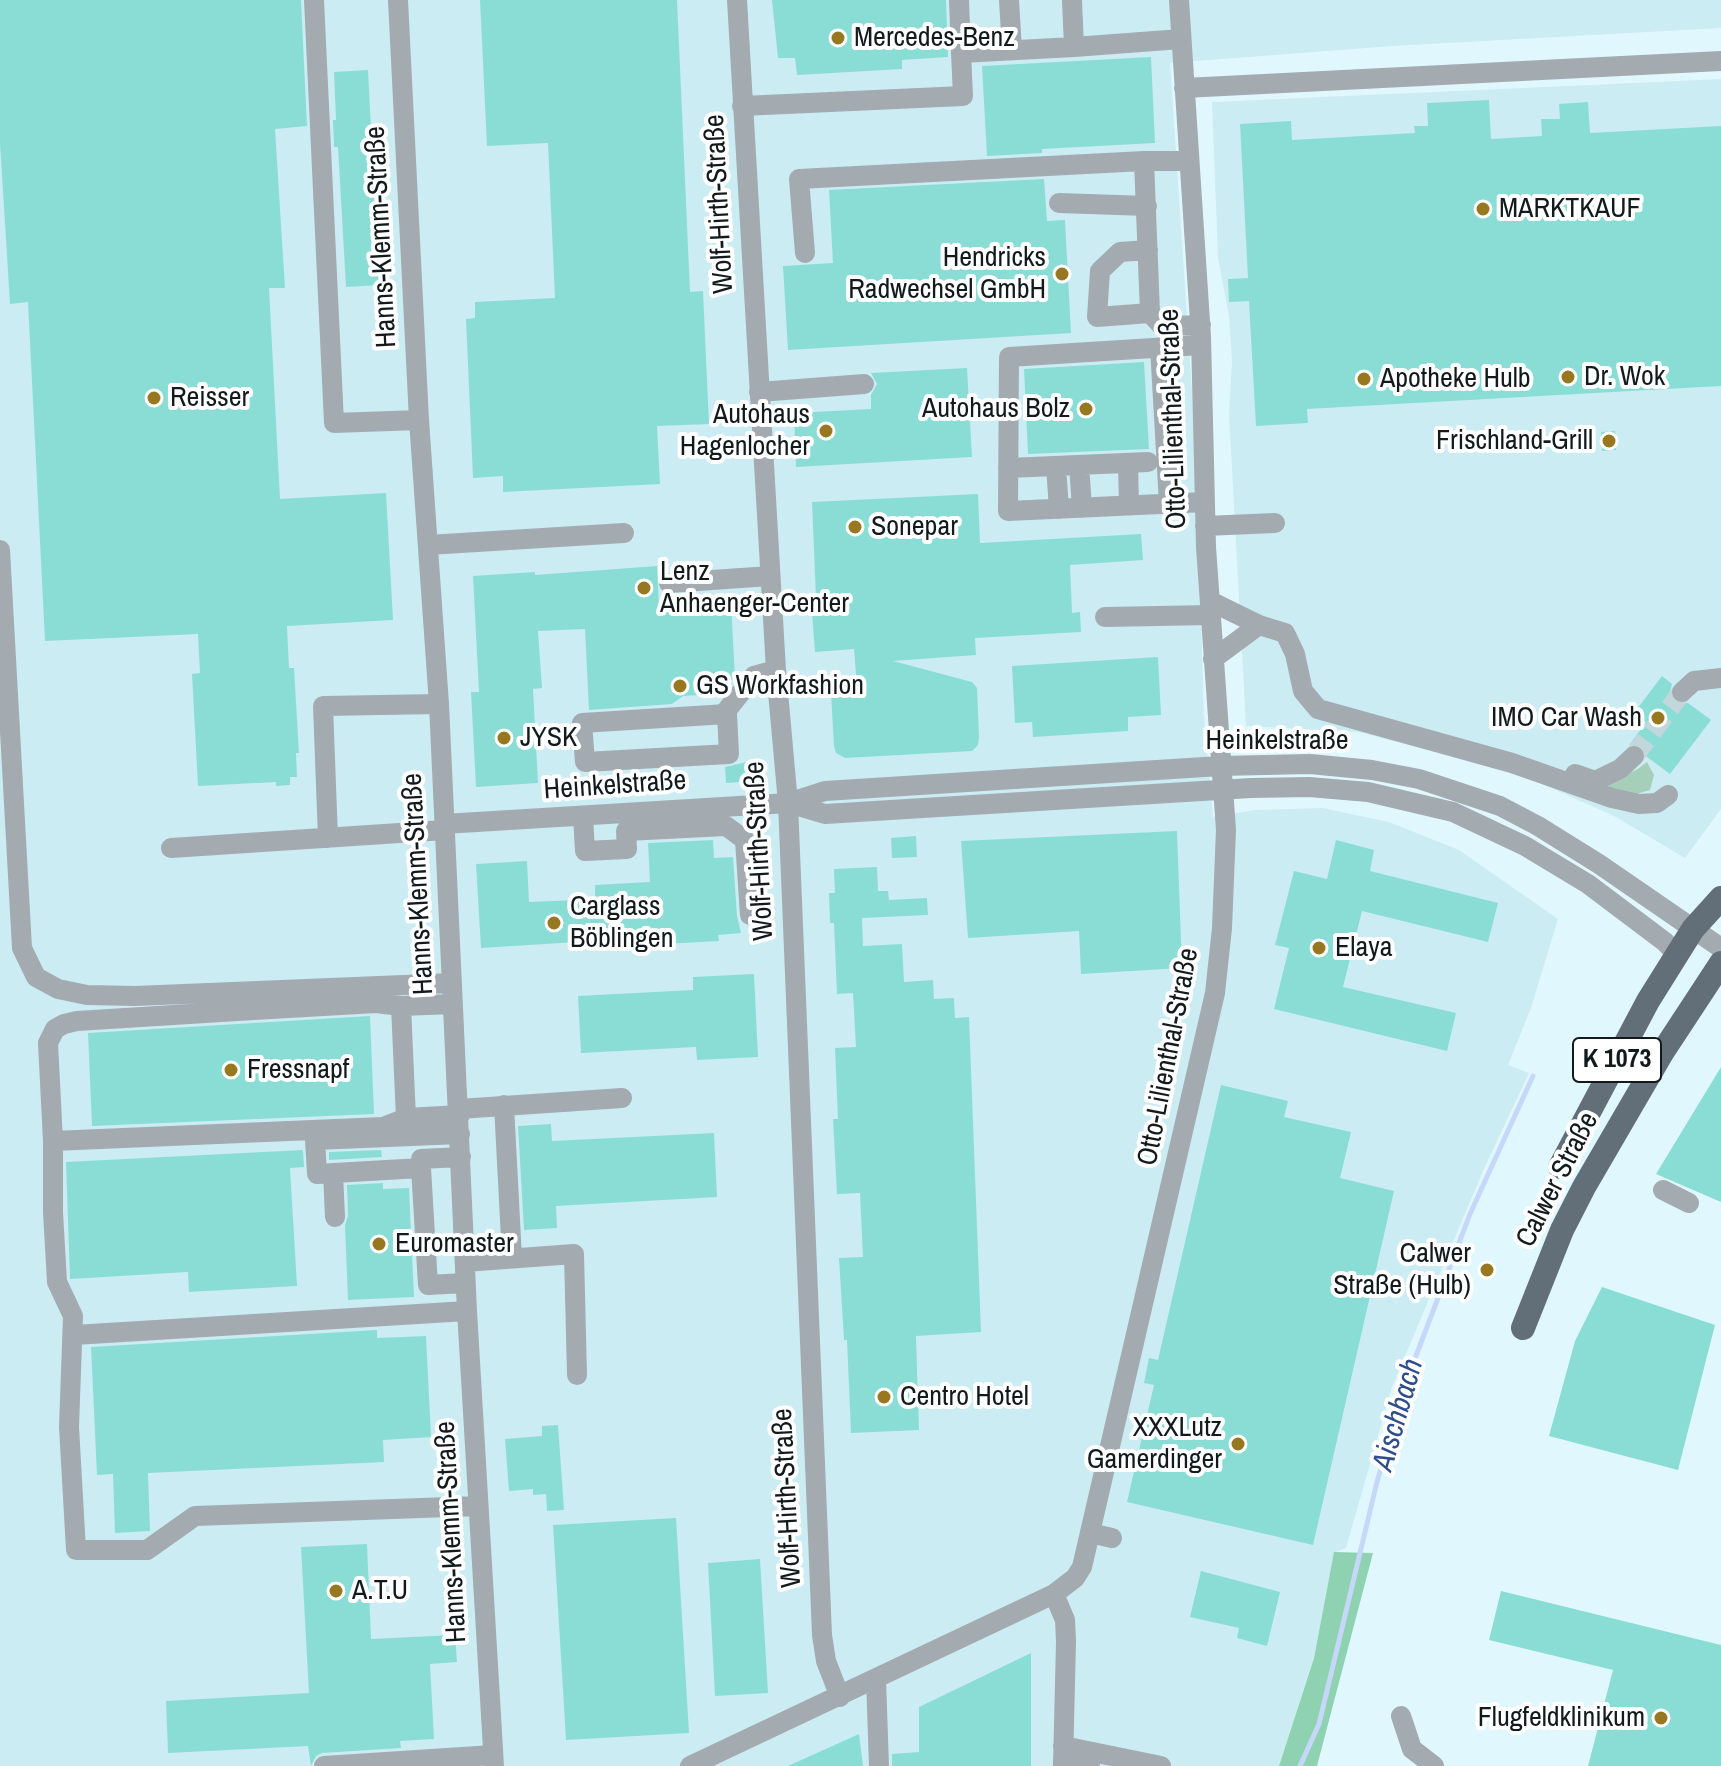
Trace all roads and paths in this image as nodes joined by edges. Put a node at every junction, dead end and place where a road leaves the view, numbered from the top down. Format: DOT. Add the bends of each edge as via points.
graph roads {
  1 [pos="314,0"];
  2 [pos="398,0"];
  3 [pos="737,0"];
  4 [pos="959,0"];
  5 [pos="1009,0"];
  6 [pos="1072,0"];
  7 [pos="1179,0"];
  8 [pos="1181,39"];
  9 [pos="1074,47"];
  10 [pos="1012,50"];
  11 [pos="961,53"];
  12 [pos="1721,61"];
  13 [pos="1184,88"];
  14 [pos="742,106"];
  15 [pos="1144,161"];
  16 [pos="1189,161"];
  17 [pos="1059,203"];
  18 [pos="1147,206"];
  19 [pos="1148,250"];
  20 [pos="805,253"];
  21 [pos="1150,313"];
  22 [pos="1201,335"];
  23 [pos="1160,347"];
  24 [pos="864,384"];
  25 [pos="759,392"];
  26 [pos="419,420"];
  27 [pos="1079,465"];
  28 [pos="1056,466"];
  29 [pos="1008,468"];
  30 [pos="1204,502"];
  31 [pos="1169,504"];
  32 [pos="1129,505"];
  33 [pos="1082,508"];
  34 [pos="1059,509"];
  35 [pos="1275,523"];
  36 [pos="1205,526"];
  37 [pos="624,533"];
  38 [pos="428,545"];
  39 [pos="0,550"];
  40 [pos="770,576"];
  41 [pos="669,583"];
  42 [pos="1211,608"];
  43 [pos="1105,617"];
  44 [pos="1259,625"];
  45 [pos="1213,659"];
  46 [pos="776,670"];
  47 [pos="1721,678"];
  48 [pos="1682,692"];
  49 [pos="439,704"];
  50 [pos="727,714"];
  51 [pos="1634,756"];
  52 [pos="1220,766"];
  53 [pos="1559,775"];
  54 [pos="1222,790"];
  55 [pos="1668,795"];
  56 [pos="788,803"];
  57 [pos="583,816"];
  58 [pos="444,827"];
  59 [pos="328,838"];
  60 [pos="171,848"];
  61 [pos="1721,898"];
  62 [pos="750,915"];
  63 [pos="1693,929"];
  64 [pos="1721,948"];
  65 [pos="1677,955"];
  66 [pos="1721,963"];
  67 [pos="1715,989"];
  68 [pos="452,993"];
  69 [pos="401,1006"];
  70 [pos="622,1098"];
  71 [pos="504,1105"];
  72 [pos="460,1119"];
  73 [pos="402,1127"];
  74 [pos="53,1141"];
  75 [pos="461,1157"];
  76 [pos="1560,1167"];
  77 [pos="421,1168"];
  78 [pos="400,1169"];
  79 [pos="333,1173"];
  80 [pos="1663,1190"];
  81 [pos="1689,1203"];
  82 [pos="335,1217"];
  83 [pos="512,1258"];
  84 [pos="465,1272"];
  85 [pos="467,1311"];
  86 [pos="1523,1328"];
  87 [pos="74,1335"];
  88 [pos="577,1375"];
  89 [pos="478,1506"];
  90 [pos="1090,1533"];
  91 [pos="1112,1538"];
  92 [pos="1054,1594"];
  93 [pos="876,1679"];
  94 [pos="840,1697"];
  95 [pos="1401,1716"];
  96 [pos="1063,1757"];
  97 [pos="494,1760"];
  98 [pos="718,1760"];
  99 [pos="414,1762"];
  100 [pos="372,1764"];
  101 [pos="346,1765"];
  102 [pos="324,1766"];
  103 [pos="690,1766"];
  104 [pos="879,1766"];
  105 [pos="1090,1766"];
  106 [pos="1161,1766"];
  107 [pos="1434,1766"];
  1 -- 26 [label="street" via="334,423"];
  2 -- 26 [label="street, Hanns-Klemm-Straße"];
  3 -- 14 [label="street, Wolf-Hirth-Straße"];
  4 -- 11 [label="street"];
  5 -- 10 [label="street"];
  6 -- 9 [label="street"];
  7 -- 8 [label="street, Otto-Lilienthal-Straße"];
  8 -- 9 [label="street"];
  8 -- 13 [label="street, Otto-Lilienthal-Straße"];
  9 -- 10 [label="street"];
  10 -- 11 [label="street"];
  11 -- 14 [label="street" via="963,96"];
  12 -- 13 [label="street"];
  13 -- 16 [label="street, Otto-Lilienthal-Straße"];
  14 -- 25 [label="street, Wolf-Hirth-Straße"];
  15 -- 16 [label="street"];
  15 -- 18 [label="street"];
  15 -- 20 [label="street" via="799,179"];
  16 -- 22 [label="street, Otto-Lilienthal-Straße"];
  17 -- 18 [label="street"];
  18 -- 19 [label="street"];
  19 -- 21 [label="street"];
  19 -- 21 [label="street" via="1120,252 1100,271 1097,317"];
  21 -- 22 [label="street" via="1162,326"];
  22 -- 23 [label="street"];
  22 -- 30 [label="street, Otto-Lilienthal-Straße"];
  23 -- 29 [label="street" via="1009,357"];
  23 -- 31 [label="street"];
  24 -- 25 [label="street"];
  25 -- 40 [label="street, Wolf-Hirth-Straße"];
  26 -- 38 [label="street, Hanns-Klemm-Straße"];
  27 -- 28 [label="street"];
  27 -- 32 [label="street" via="1138,462"];
  27 -- 33 [label="street"];
  28 -- 29 [label="street"];
  28 -- 34 [label="street"];
  29 -- 34 [label="street" via="1008,511"];
  30 -- 31 [label="street"];
  30 -- 36 [label="street, Otto-Lilienthal-Straße"];
  31 -- 32 [label="street"];
  32 -- 33 [label="street"];
  33 -- 34 [label="street"];
  35 -- 36 [label="street"];
  36 -- 42 [label="street, Otto-Lilienthal-Straße"];
  37 -- 38 [label="street"];
  38 -- 49 [label="street, Hanns-Klemm-Straße"];
  39 -- 68 [label="street" via="22,948 36,977 87,995"];
  40 -- 41 [label="street"];
  40 -- 46 [label="street, Wolf-Hirth-Straße"];
  42 -- 43 [label="street"];
  42 -- 44 [label="street"];
  42 -- 45 [label="street, Otto-Lilienthal-Straße"];
  44 -- 45 [label="street"];
  44 -- 53 [label="street" via="1285,633 1303,691 1318,709"];
  45 -- 52 [label="street, Otto-Lilienthal-Straße"];
  46 -- 50 [label="street" via="754,676"];
  46 -- 56 [label="street, Wolf-Hirth-Straße"];
  47 -- 48 [label="street" via="1694,681"];
  49 -- 58 [label="street, Hanns-Klemm-Straße"];
  49 -- 59 [label="street" via="323,706"];
  50 -- 50 [label="street" via="729,754 585,762 582,723"];
  51 -- 53 [label="street" via="1595,781"];
  52 -- 54 [label="street, Otto-Lilienthal-Straße"];
  52 -- 56 [label="street, Heinkelstraße" via="825,791"];
  52 -- 63 [label="street, Heinkelstraße" via="1310,764 1372,770 1461,792 1538,826"];
  53 -- 55 [label="street" via="1639,804 1657,803"];
  54 -- 56 [label="street, Heinkelstraße" via="825,814"];
  54 -- 65 [label="street, Heinkelstraße" via="1309,787 1368,792 1453,812 1588,884"];
  54 -- 90 [label="street, Otto-Lilienthal-Straße" via="1226,830 1215,993"];
  56 -- 57 [label="street, Heinkelstraße"];
  56 -- 94 [label="street, Wolf-Hirth-Straße" via="822,1635"];
  57 -- 58 [label="street, Heinkelstraße"];
  57 -- 62 [label="street" via="585,851 627,849 626,831 726,826 745,840"];
  58 -- 59 [label="street, Heinkelstraße"];
  58 -- 68 [label="street, Hanns-Klemm-Straße"];
  59 -- 60 [label="street, Heinkelstraße"];
  61 -- 63 [label="main road, K 1073"];
  63 -- 64 [label="street, Heinkelstraße"];
  63 -- 65 [label="main road, K 1073"];
  65 -- 67 [label="main road"];
  65 -- 76 [label="main road, Calwer Straße / K 1073"];
  66 -- 67 [label="main road, K 1073"];
  67 -- 86 [label="main road, Calwer Straße / K 1073" via="1662,1053 1584,1187"];
  68 -- 69 [label="street"];
  68 -- 72 [label="street, Hanns-Klemm-Straße"];
  69 -- 73 [label="street"];
  69 -- 74 [label="street" via="376,1003 64,1024 48,1043"];
  70 -- 71 [label="street"];
  71 -- 72 [label="street"];
  71 -- 83 [label="street"];
  72 -- 73 [label="street"];
  72 -- 75 [label="street, Hanns-Klemm-Straße"];
  73 -- 74 [label="street"];
  73 -- 78 [label="street"];
  73 -- 79 [label="street" via="315,1140 317,1174"];
  74 -- 87 [label="street" via="57,1282 70,1304"];
  75 -- 77 [label="street" via="421,1159"];
  75 -- 84 [label="street, Hanns-Klemm-Straße"];
  77 -- 78 [label="street"];
  77 -- 84 [label="street" via="428,1285"];
  78 -- 79 [label="street"];
  79 -- 82 [label="street"];
  80 -- 81 [label="street"];
  83 -- 84 [label="street"];
  83 -- 88 [label="street" via="574,1254"];
  84 -- 85 [label="street, Hanns-Klemm-Straße"];
  85 -- 87 [label="street"];
  85 -- 89 [label="street, Hanns-Klemm-Straße"];
  87 -- 89 [label="street" via="69,1427 76,1550 147,1550 195,1516"];
  89 -- 97 [label="street, Hanns-Klemm-Straße"];
  90 -- 91 [label="street"];
  90 -- 92 [label="street, Otto-Lilienthal-Straße" via="1082,1567"];
  92 -- 93 [label="street"];
  92 -- 96 [label="street" via="1065,1620"];
  93 -- 94 [label="street"];
  93 -- 104 [label="street"];
  94 -- 98 [label="street"];
  95 -- 107 [label="street" via="1412,1749"];
  96 -- 105 [label="street"];
  96 -- 106 [label="street"];
  97 -- 99 [label="street"];
  98 -- 103 [label="street"];
  99 -- 100 [label="street"];
  100 -- 101 [label="street"];
  101 -- 102 [label="street"];
}
